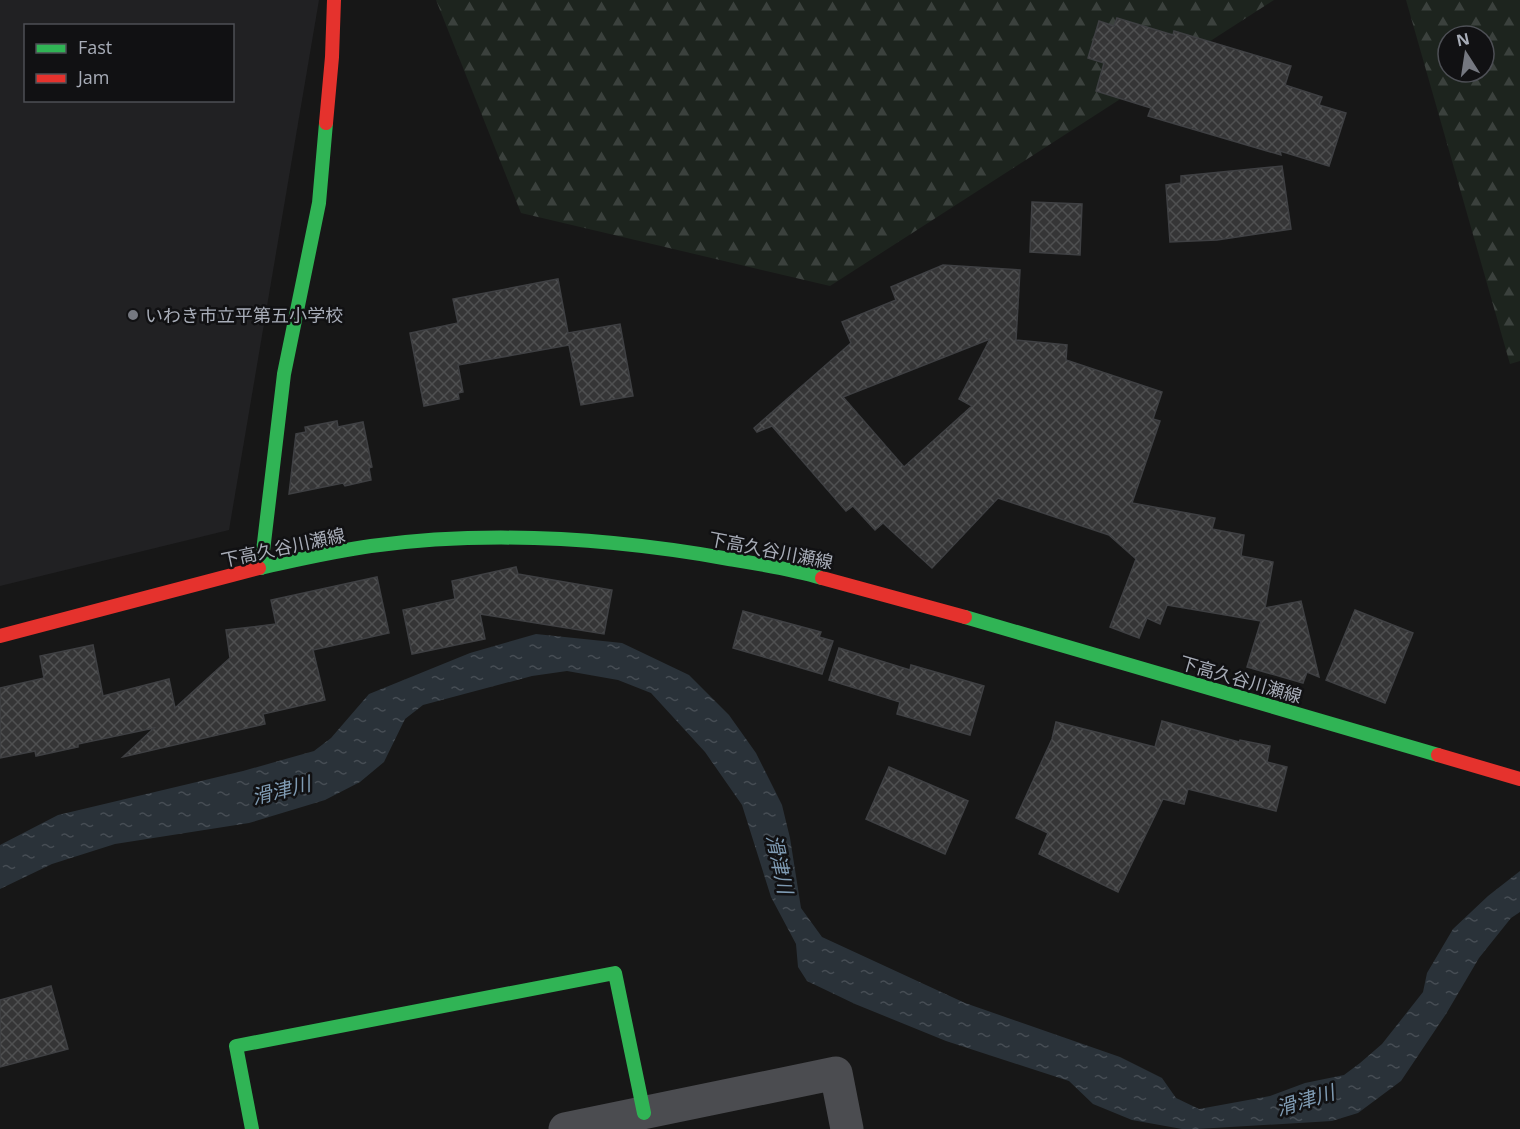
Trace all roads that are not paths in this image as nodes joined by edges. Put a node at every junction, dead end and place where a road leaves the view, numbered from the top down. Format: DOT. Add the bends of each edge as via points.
graph roads {
  1 [pos="334,0"];
  2 [pos="261,568"];
  3 [pos="0,636"];
  4 [pos="1520,779"];
  5 [pos="644,1113"];
  6 [pos="252,1129"];
  7 [pos="565,1129"];
  8 [pos="848,1129"];
  1 -- 2 [label="main road" via="319,203 284,374"];
  2 -- 3 [label="main road, 下高久谷川瀬線"];
  2 -- 4 [label="main road, 下高久谷川瀬線" via="370,546 479,537 579,539 679,550 802,572 935,608"];
  5 -- 6 [label="main road" via="615,973 236,1046"];
  5 -- 7 [label="street"];
  5 -- 8 [label="street" via="836,1072"];
}
